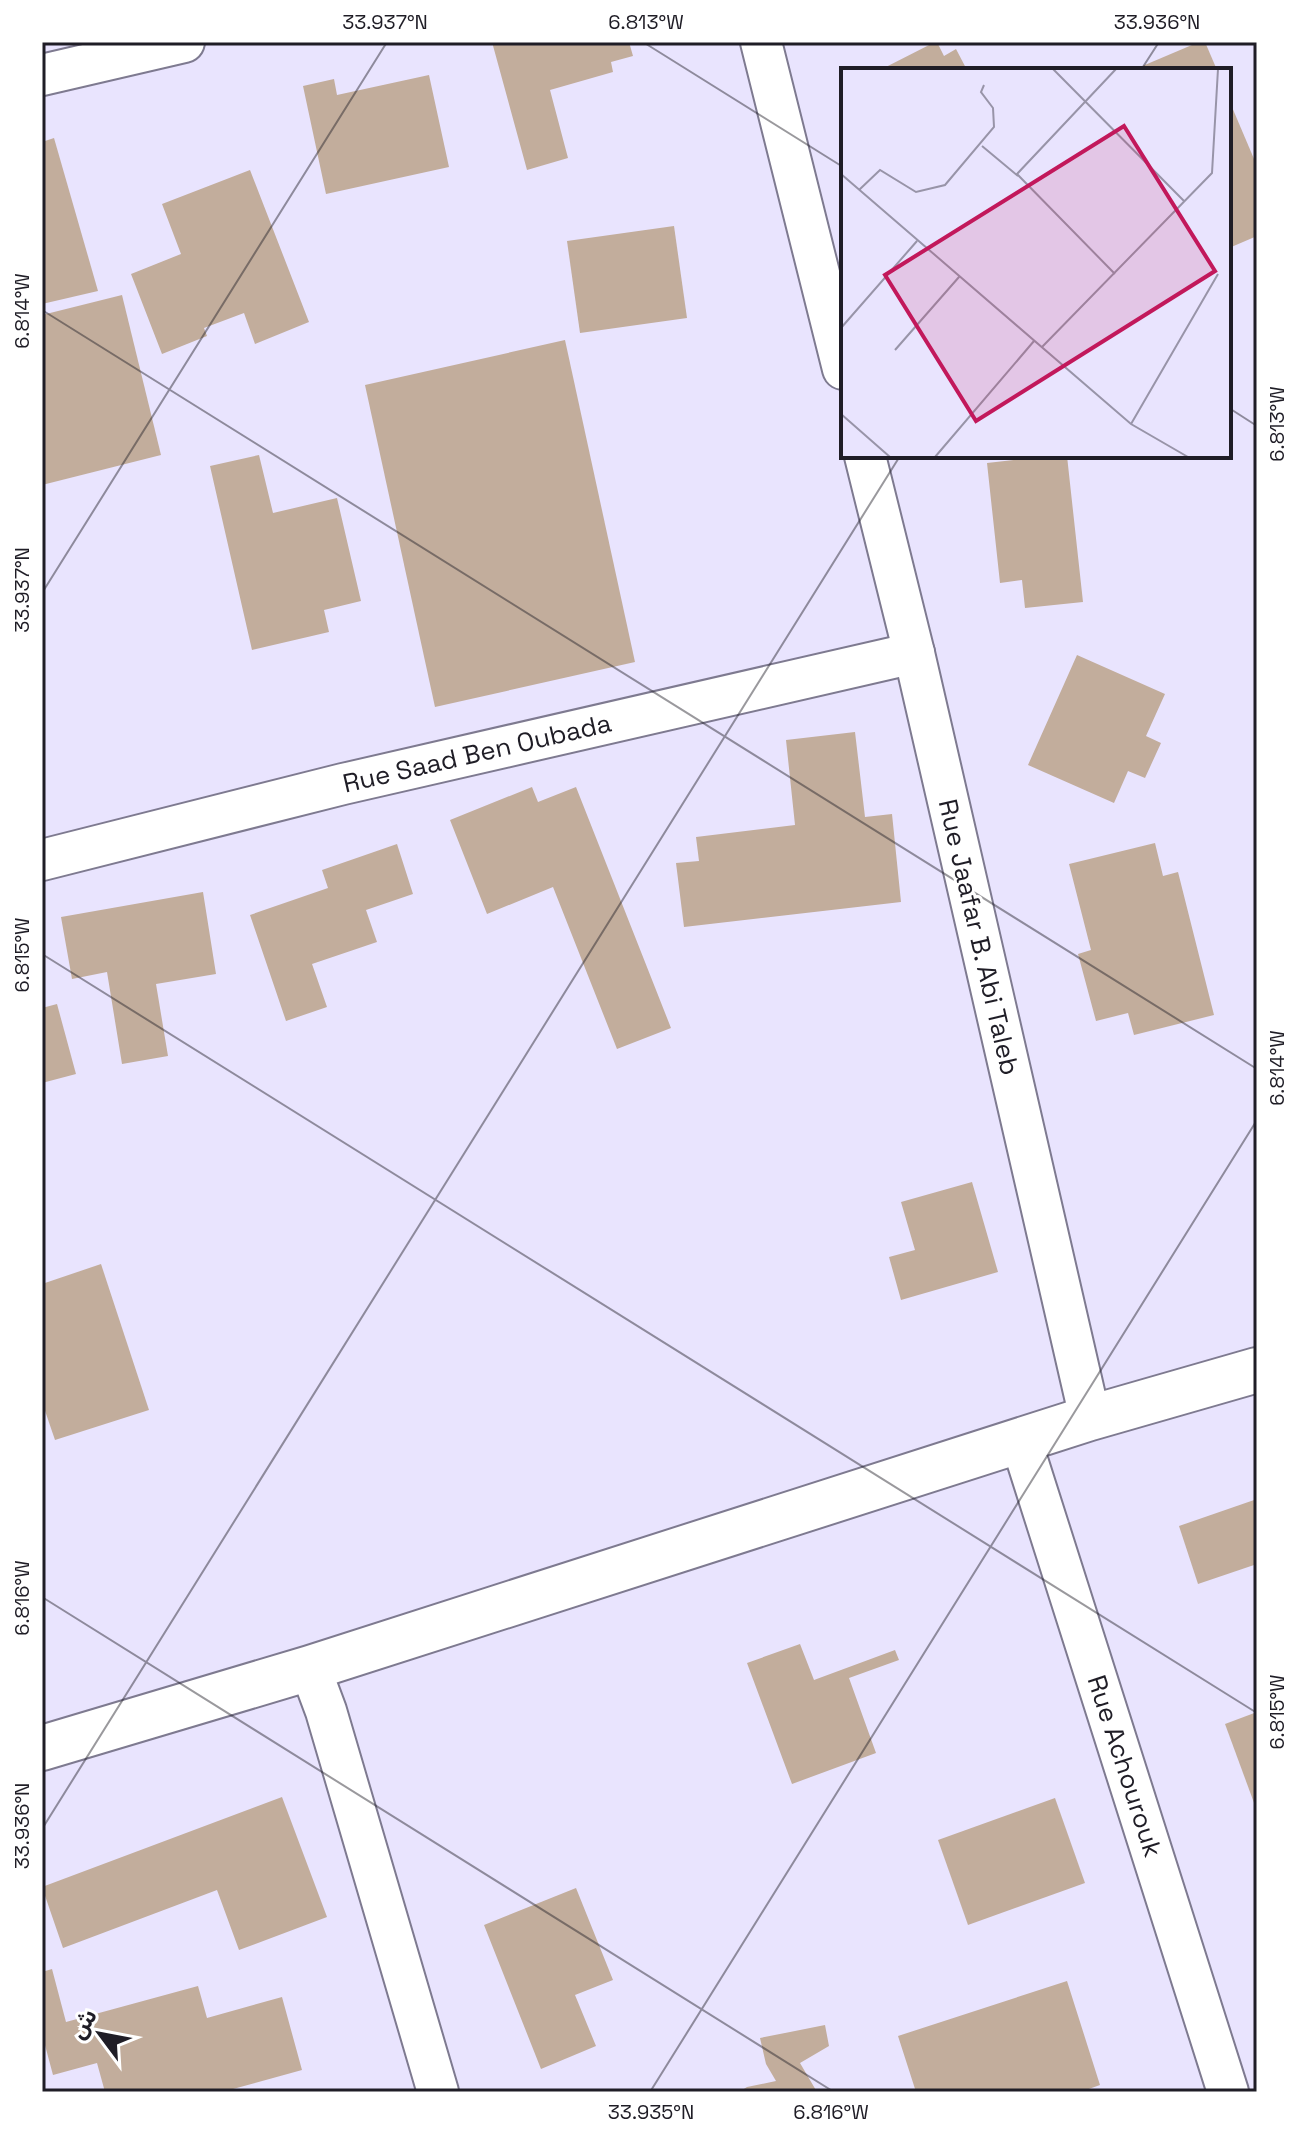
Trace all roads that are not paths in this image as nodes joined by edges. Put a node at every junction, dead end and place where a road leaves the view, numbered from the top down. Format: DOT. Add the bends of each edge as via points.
graph roads {
  1 [pos="184,42"];
  2 [pos="761,42"];
  3 [pos="42,75"];
  4 [pos="841,361"];
  5 [pos="865,458"];
  6 [pos="914,653"];
  7 [pos="42,860"];
  8 [pos="1257,1370"];
  9 [pos="1090,1418"];
  10 [pos="1021,1441"];
  11 [pos="310,1668"];
  12 [pos="42,1748"];
  13 [pos="438,2092"];
  14 [pos="1228,2092"];
  1 -- 3 [label="street"];
  2 -- 4 [label="street"];
  5 -- 6 [label="street, Rue Jaafar B. Abi Taleb"];
  6 -- 7 [label="street, Rue Saad Ben Oubada" via="343,784"];
  6 -- 9 [label="street, Rue Jaafar B. Abi Taleb"];
  8 -- 9 [label="street"];
  9 -- 10 [label="street"];
  10 -- 11 [label="street"];
  10 -- 14 [label="street, Rue Achourouk"];
  11 -- 12 [label="street"];
  11 -- 13 [label="street"];
}
